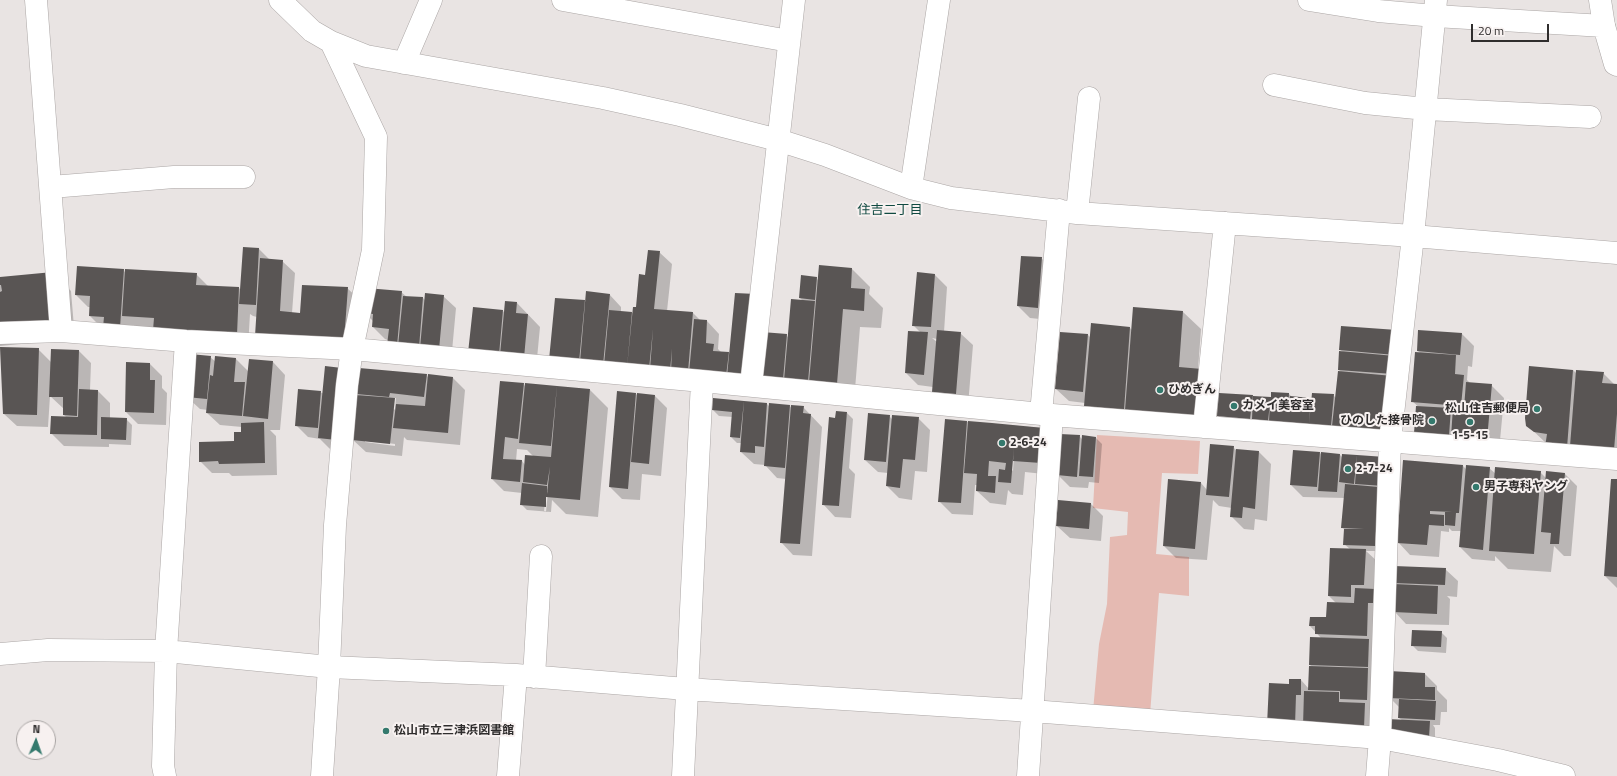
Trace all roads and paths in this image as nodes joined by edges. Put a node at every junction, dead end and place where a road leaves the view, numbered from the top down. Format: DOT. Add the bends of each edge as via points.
graph roads {
  1 [pos="36,0"];
  2 [pos="280,0"];
  3 [pos="431,0"];
  4 [pos="563,0"];
  5 [pos="794,0"];
  6 [pos="939,0"];
  7 [pos="1312,0"];
  8 [pos="1600,0"];
  9 [pos="1435,8"];
  10 [pos="1604,26"];
  11 [pos="789,40"];
  12 [pos="332,42"];
  13 [pos="404,62"];
  14 [pos="1617,65"];
  15 [pos="1274,85"];
  16 [pos="1089,98"];
  17 [pos="1426,109"];
  18 [pos="1590,117"];
  19 [pos="778,140"];
  20 [pos="244,177"];
  21 [pos="51,187"];
  22 [pos="911,188"];
  23 [pos="1068,211"];
  24 [pos="1224,222"];
  25 [pos="1413,236"];
  26 [pos="1617,253"];
  27 [pos="61,331"];
  28 [pos="0,333"];
  29 [pos="186,340"];
  30 [pos="352,349"];
  31 [pos="702,381"];
  32 [pos="751,385"];
  33 [pos="1046,415"];
  34 [pos="1204,427"];
  35 [pos="1390,441"];
  36 [pos="1617,459"];
  37 [pos="541,556"];
  38 [pos="166,651"];
  39 [pos="0,654"];
  40 [pos="329,667"];
  41 [pos="525,676"];
  42 [pos="686,689"];
  43 [pos="1032,711"];
  44 [pos="1380,738"];
  45 [pos="165,776"];
  46 [pos="322,776"];
  47 [pos="508,776"];
  48 [pos="683,776"];
  49 [pos="1028,776"];
  50 [pos="1377,776"];
  51 [pos="1564,776"];
  1 -- 21 [label="street"];
  2 -- 12 [label="street" via="312,31"];
  3 -- 13 [label="street"];
  4 -- 11 [label="street"];
  5 -- 11 [label="street"];
  6 -- 22 [label="street"];
  7 -- 9 [label="street" via="1378,10"];
  8 -- 10 [label="street"];
  9 -- 10 [label="street"];
  9 -- 17 [label="street"];
  10 -- 14 [label="street"];
  11 -- 19 [label="street"];
  12 -- 13 [label="street" via="366,56"];
  12 -- 30 [label="street" via="376,137 372,250"];
  13 -- 19 [label="street" via="680,114"];
  15 -- 17 [label="street" via="1365,103"];
  16 -- 23 [label="street"];
  17 -- 18 [label="street"];
  17 -- 25 [label="street"];
  19 -- 22 [label="street"];
  19 -- 32 [label="street"];
  20 -- 21 [label="street" via="174,177"];
  21 -- 27 [label="street"];
  22 -- 23 [label="street" via="951,198"];
  23 -- 24 [label="street"];
  23 -- 33 [label="street"];
  24 -- 25 [label="street"];
  24 -- 34 [label="street"];
  25 -- 26 [label="street"];
  25 -- 35 [label="street"];
  27 -- 28 [label="street"];
  27 -- 29 [label="street"];
  29 -- 30 [label="street"];
  29 -- 38 [label="street"];
  30 -- 31 [label="street"];
  30 -- 40 [label="street" via="335,526"];
  31 -- 32 [label="street"];
  31 -- 42 [label="street"];
  32 -- 33 [label="street"];
  33 -- 34 [label="street"];
  33 -- 43 [label="street"];
  34 -- 35 [label="street"];
  35 -- 36 [label="street"];
  35 -- 44 [label="street"];
  37 -- 41 [label="street"];
  38 -- 39 [label="street" via="48,650"];
  38 -- 40 [label="street"];
  38 -- 45 [label="street"];
  40 -- 41 [label="street"];
  40 -- 46 [label="street"];
  41 -- 42 [label="street"];
  41 -- 47 [label="street"];
  42 -- 43 [label="street"];
  42 -- 48 [label="street"];
  43 -- 44 [label="street"];
  43 -- 49 [label="street"];
  44 -- 50 [label="street"];
  44 -- 51 [label="street" via="1498,760"];
}
